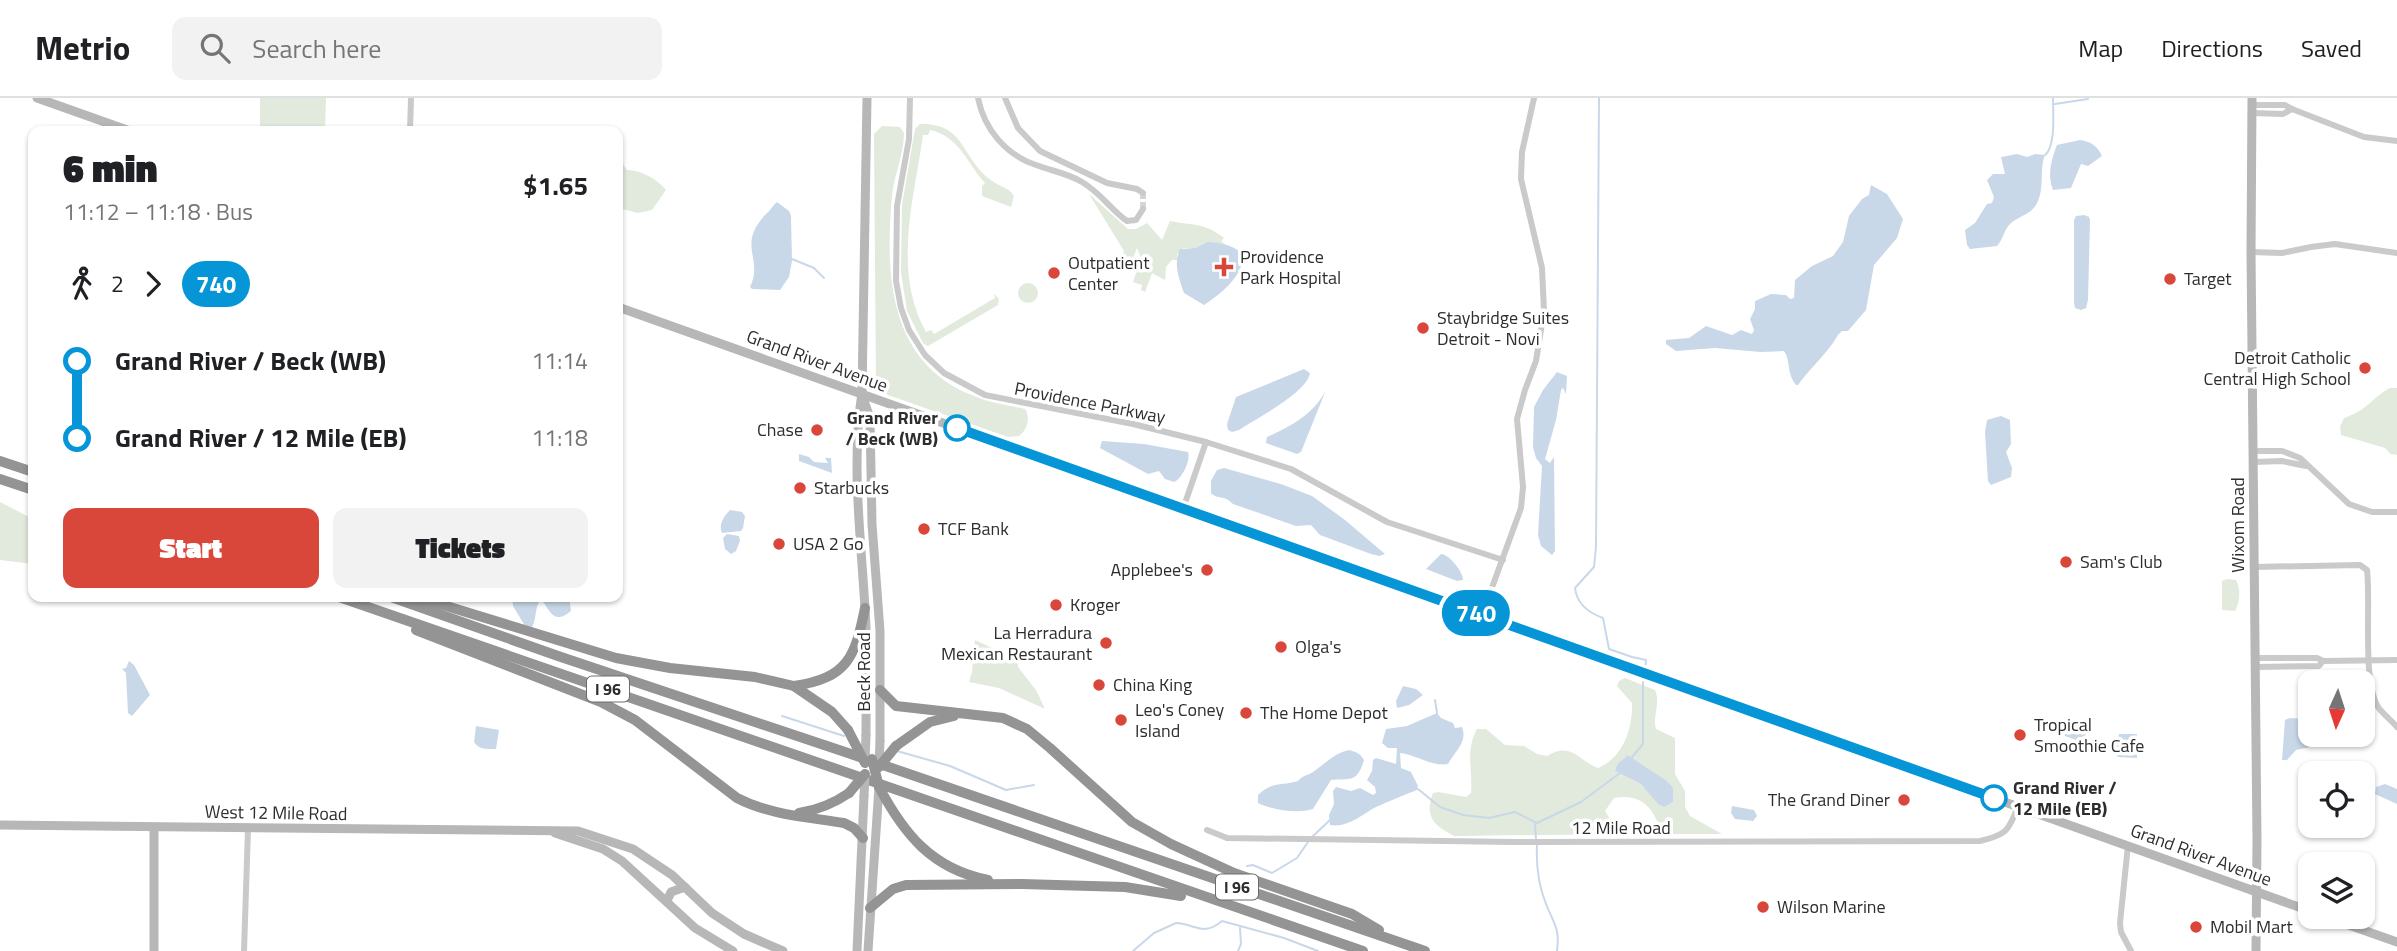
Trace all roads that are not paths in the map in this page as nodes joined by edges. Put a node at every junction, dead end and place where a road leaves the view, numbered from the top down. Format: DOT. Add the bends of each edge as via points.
graph roads {
  1 [pos="37,98"];
  2 [pos="411,98"];
  3 [pos="867,98"];
  4 [pos="910,98"];
  5 [pos="978,98"];
  6 [pos="1005,98"];
  7 [pos="1534,98"];
  8 [pos="2252,105"];
  9 [pos="116,126"];
  10 [pos="410,126"];
  11 [pos="2397,141"];
  12 [pos="1143,193"];
  13 [pos="1143,209"];
  14 [pos="2251,252"];
  15 [pos="2397,253"];
  16 [pos="623,309"];
  17 [pos="862,393"];
  18 [pos="1206,442"];
  19 [pos="2253,451"];
  20 [pos="2283,451"];
  21 [pos="0,461"];
  22 [pos="2282,461"];
  23 [pos="2254,462"];
  24 [pos="2306,466"];
  25 [pos="28,470"];
  26 [pos="0,479"];
  27 [pos="28,488"];
  28 [pos="1183,509"];
  29 [pos="2397,512"];
  30 [pos="859,524"];
  31 [pos="872,524"];
  32 [pos="1503,560"];
  33 [pos="2254,567"];
  34 [pos="355,602"];
  35 [pos="405,602"];
  36 [pos="433,602"];
  37 [pos="370,607"];
  38 [pos="864,608"];
  39 [pos="1482,615"];
  40 [pos="2293,658"];
  41 [pos="2370,660"];
  42 [pos="2397,660"];
  43 [pos="2323,661"];
  44 [pos="2255,663"];
  45 [pos="2294,667"];
  46 [pos="794,686"];
  47 [pos="880,690"];
  48 [pos="978,714"];
  49 [pos="2397,727"];
  50 [pos="866,735"];
  51 [pos="880,741"];
  52 [pos="872,772"];
  53 [pos="864,796"];
  54 [pos="884,803"];
  55 [pos="2018,806"];
  56 [pos="775,813"];
  57 [pos="0,825"];
  58 [pos="155,828"];
  59 [pos="248,829"];
  60 [pos="1207,830"];
  61 [pos="551,831"];
  62 [pos="863,838"];
  63 [pos="2128,845"];
  64 [pos="632,849"];
  65 [pos="622,861"];
  66 [pos="1022,884"];
  67 [pos="685,887"];
  68 [pos="2257,892"];
  69 [pos="667,901"];
  70 [pos="2298,907"];
  71 [pos="870,908"];
  72 [pos="1235,908"];
  73 [pos="2360,929"];
  74 [pos="2397,942"];
  75 [pos="1402,943"];
  76 [pos="154,951"];
  77 [pos="244,951"];
  78 [pos="733,951"];
  79 [pos="783,951"];
  80 [pos="857,951"];
  81 [pos="868,951"];
  82 [pos="1363,951"];
  83 [pos="1425,951"];
  84 [pos="2131,951"];
  85 [pos="2256,951"];
  1 -- 9 [label="main road"];
  2 -- 10 [label="street"];
  3 -- 17 [label="main road, Beck Road"];
  4 -- 18 [label="street, Providence Parkway" via="909,139 897,206 896,281 905,321 925,355 954,380 985,395"];
  5 -- 13 [label="street" via="988,124 1006,150 1080,181 1127,221 1136,220"];
  6 -- 12 [label="street" via="1018,128 1040,151 1107,183"];
  7 -- 32 [label="street" via="1521,179 1542,268 1544,311 1536,361 1517,419 1522,496"];
  8 -- 11 [label="street" via="2285,104 2364,137"];
  8 -- 14 [label="main road, Wixom Road"];
  14 -- 15 [label="street" via="2282,253 2336,244"];
  14 -- 19 [label="main road, Wixom Road"];
  16 -- 17 [label="main road, Grand River Avenue"];
  17 -- 28 [label="main road, Grand River Avenue"];
  17 -- 30 [label="main road, Beck Road"];
  17 -- 31 [label="main road, Beck Road" via="870,418"];
  18 -- 28 [label="street"];
  18 -- 32 [label="street, Providence Parkway" via="1291,469 1381,519"];
  19 -- 20 [label="street"];
  19 -- 23 [label="main road, Wixom Road"];
  20 -- 22 [label="street"];
  20 -- 24 [label="street" via="2300,457"];
  21 -- 25 [label="highway"];
  22 -- 23 [label="street"];
  22 -- 24 [label="street"];
  23 -- 33 [label="main road, Wixom Road"];
  24 -- 29 [label="street" via="2357,508"];
  26 -- 27 [label="highway"];
  28 -- 39 [label="main road, Grand River Avenue"];
  30 -- 31 [label="street"];
  30 -- 38 [label="main road, Beck Road"];
  31 -- 47 [label="main road, Beck Road"];
  32 -- 39 [label="street"];
  33 -- 41 [label="street" via="2360,565 2367,570"];
  33 -- 44 [label="main road, Wixom Road"];
  34 -- 37 [label="highway, I 96"];
  35 -- 75 [label="highway, I 96"];
  36 -- 46 [label="highway" via="616,658"];
  37 -- 56 [label="highway" via="397,623 601,702 652,731 737,798"];
  37 -- 72 [label="highway, I 96"];
  38 -- 46 [label="highway" via="858,642 840,670"];
  38 -- 50 [label="main road, Beck Road"];
  39 -- 55 [label="main road, Grand River Avenue"];
  40 -- 43 [label="street"];
  40 -- 44 [label="street"];
  40 -- 45 [label="street"];
  41 -- 42 [label="street"];
  41 -- 43 [label="street"];
  41 -- 49 [label="street" via="2373,695"];
  43 -- 45 [label="street" via="2319,666"];
  44 -- 45 [label="street"];
  44 -- 68 [label="main road, Wixom Road"];
  46 -- 52 [label="highway, bridge" via="832,712"];
  47 -- 48 [label="highway" via="891,704 902,708"];
  47 -- 51 [label="main road, Beck Road"];
  48 -- 52 [label="highway, bridge" via="930,722 896,746"];
  48 -- 75 [label="highway" via="1027,729 1132,822 1171,844 1234,873 1352,914"];
  50 -- 52 [label="highway, bridge"];
  51 -- 52 [label="highway, bridge"];
  52 -- 53 [label="highway, bridge"];
  52 -- 54 [label="highway"];
  52 -- 56 [label="highway, bridge" via="836,802 797,814"];
  53 -- 62 [label="main road"];
  54 -- 66 [label="highway" via="916,843 935,858 959,872"];
  54 -- 71 [label="main road"];
  55 -- 60 [label="street, 12 Mile Road" via="2002,836 1980,841 1227,838"];
  55 -- 63 [label="main road, Grand River Avenue"];
  56 -- 62 [label="highway" via="844,823"];
  57 -- 58 [label="main road, West 12 Mile Road"];
  58 -- 59 [label="main road, West 12 Mile Road"];
  58 -- 76 [label="main road"];
  59 -- 61 [label="main road, West 12 Mile Road"];
  59 -- 77 [label="street"];
  61 -- 64 [label="main road, West 12 Mile Road" via="578,831"];
  61 -- 65 [label="main road, West 12 Mile Road" via="603,849"];
  62 -- 80 [label="main road"];
  63 -- 68 [label="main road, Grand River Avenue"];
  63 -- 84 [label="street" via="2120,923"];
  64 -- 65 [label="main road"];
  64 -- 67 [label="main road, West 12 Mile Road"];
  65 -- 69 [label="main road, West 12 Mile Road"];
  66 -- 71 [label="highway" via="906,884"];
  66 -- 72 [label="highway" via="1136,889"];
  67 -- 69 [label="main road" via="671,892"];
  67 -- 79 [label="main road, West 12 Mile Road" via="698,902 744,934"];
  68 -- 70 [label="main road, Grand River Avenue"];
  68 -- 85 [label="main road, Wixom Road"];
  69 -- 78 [label="main road, West 12 Mile Road" via="695,929"];
  71 -- 81 [label="main road"];
  72 -- 82 [label="highway, I 96"];
  73 -- 74 [label="main road"];
  75 -- 83 [label="highway, I 96"];
}
